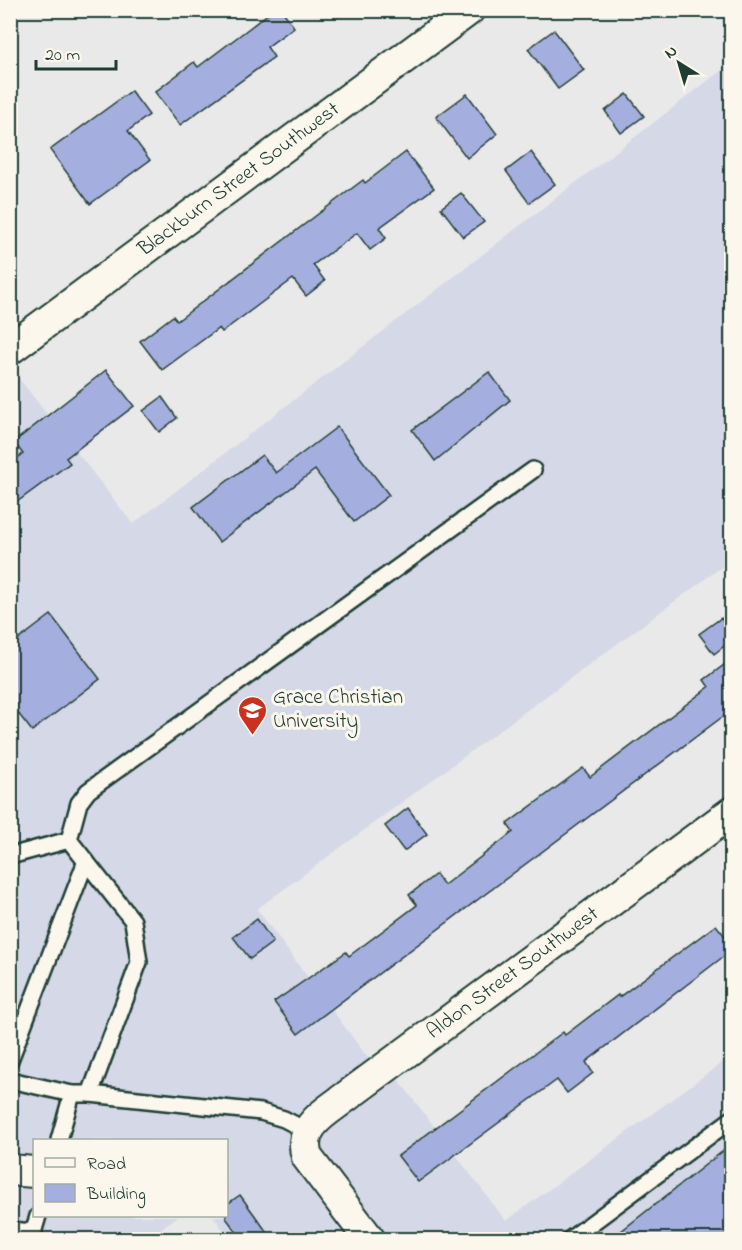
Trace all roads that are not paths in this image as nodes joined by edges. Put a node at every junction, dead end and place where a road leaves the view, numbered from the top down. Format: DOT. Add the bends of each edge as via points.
graph roads {
  1 [pos="469,10"];
  2 [pos="10,349"];
  3 [pos="533,470"];
  4 [pos="732,812"];
  5 [pos="69,840"];
  6 [pos="10,856"];
  7 [pos="86,861"];
  8 [pos="10,1060"];
  9 [pos="10,1080"];
  10 [pos="72,1094"];
  11 [pos="90,1094"];
  12 [pos="732,1119"];
  13 [pos="306,1136"];
  14 [pos="59,1139"];
  15 [pos="10,1170"];
  16 [pos="33,1172"];
  17 [pos="38,1217"];
  18 [pos="10,1230"];
  19 [pos="33,1235"];
  20 [pos="370,1239"];
  21 [pos="569,1239"];
  1 -- 2 [label="street, Blackburn Street Southwest"];
  3 -- 5 [label="lane" via="88,792 79,803"];
  4 -- 13 [label="street, Aldon Street Southwest" via="328,1110"];
  5 -- 6 [label="lane"];
  5 -- 7 [label="lane"];
  7 -- 8 [label="lane"];
  7 -- 11 [label="lane" via="133,921 140,962"];
  9 -- 10 [label="lane"];
  10 -- 11 [label="lane"];
  10 -- 14 [label="lane"];
  11 -- 13 [label="lane" via="261,1112 284,1119"];
  12 -- 21 [label="lane"];
  13 -- 20 [label="street" via="310,1162"];
  15 -- 16 [label="street"];
  17 -- 19 [label="lane"];
  18 -- 19 [label="lane"];
}
